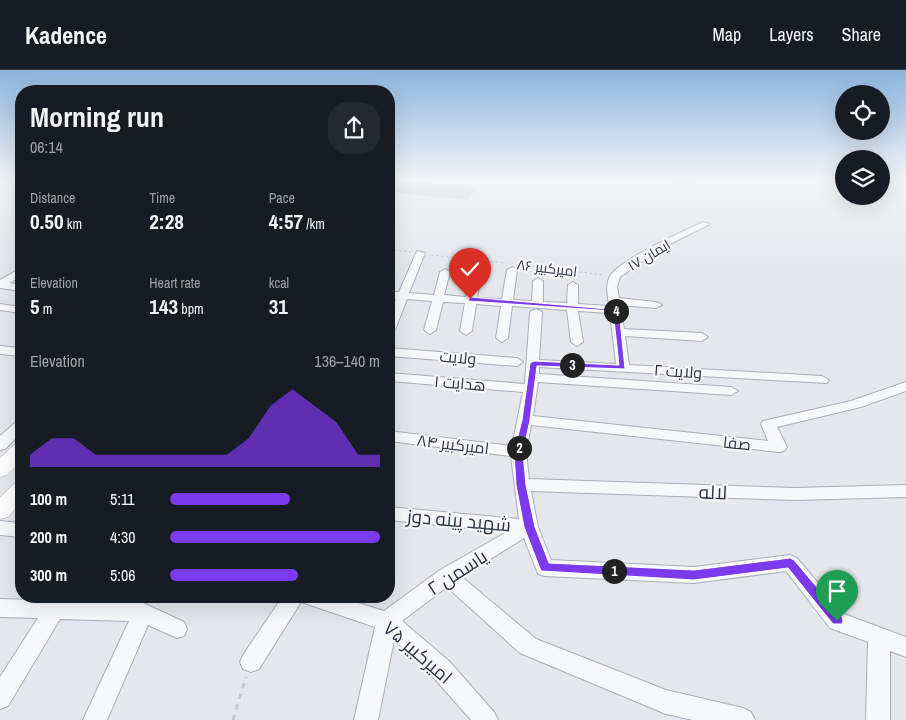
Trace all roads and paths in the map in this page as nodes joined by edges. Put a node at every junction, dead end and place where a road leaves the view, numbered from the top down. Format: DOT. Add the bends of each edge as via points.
graph roads {
  1 [pos="706,224"];
  2 [pos="395,250"];
  3 [pos="420,253"];
  4 [pos="512,266"];
  5 [pos="476,271"];
  6 [pos="445,272"];
  7 [pos="15,276"];
  8 [pos="615,276"];
  9 [pos="538,281"];
  10 [pos="0,285"];
  11 [pos="573,285"];
  12 [pos="15,287"];
  13 [pos="395,295"];
  14 [pos="404,296"];
  15 [pos="440,298"];
  16 [pos="470,299"];
  17 [pos="506,302"];
  18 [pos="615,305"];
  19 [pos="656,305"];
  20 [pos="572,306"];
  21 [pos="0,307"];
  22 [pos="536,308"];
  23 [pos="15,309"];
  24 [pos="395,316"];
  25 [pos="430,330"];
  26 [pos="466,332"];
  27 [pos="618,332"];
  28 [pos="702,337"];
  29 [pos="502,338"];
  30 [pos="577,342"];
  31 [pos="0,350"];
  32 [pos="15,351"];
  33 [pos="395,352"];
  34 [pos="517,362"];
  35 [pos="534,363"];
  36 [pos="623,368"];
  37 [pos="395,379"];
  38 [pos="822,380"];
  39 [pos="532,383"];
  40 [pos="906,386"];
  41 [pos="731,391"];
  42 [pos="526,420"];
  43 [pos="15,431"];
  44 [pos="395,437"];
  45 [pos="0,445"];
  46 [pos="518,452"];
  47 [pos="15,456"];
  48 [pos="0,470"];
  49 [pos="521,485"];
  50 [pos="904,494"];
  51 [pos="15,495"];
  52 [pos="0,511"];
  53 [pos="395,515"];
  54 [pos="529,527"];
  55 [pos="0,528"];
  56 [pos="15,529"];
  57 [pos="447,576"];
  58 [pos="302,603"];
  59 [pos="327,603"];
  60 [pos="0,608"];
  61 [pos="55,609"];
  62 [pos="142,612"];
  63 [pos="387,621"];
  64 [pos="177,629"];
  65 [pos="879,636"];
  66 [pos="906,647"];
  67 [pos="251,662"];
  68 [pos="0,698"];
  69 [pos="95,720"];
  70 [pos="232,720"];
  71 [pos="366,720"];
  72 [pos="486,720"];
  73 [pos="743,720"];
  74 [pos="878,720"];
  1 -- 8 [label="street, ایمان ۱۷" via="656,248"];
  2 -- 3 [label="path, امیرکبیر ۸۶"];
  3 -- 4 [label="path, امیرکبیر ۸۶"];
  3 -- 14 [label="street"];
  4 -- 8 [label="path, امیرکبیر ۸۶"];
  4 -- 17 [label="street"];
  5 -- 16 [label="street"];
  6 -- 15 [label="street"];
  7 -- 10 [label="street"];
  8 -- 18 [label="street, ایمان ۱۷" via="612,287"];
  9 -- 22 [label="street"];
  10 -- 12 [label="street"];
  11 -- 20 [label="street"];
  13 -- 14 [label="street"];
  14 -- 15 [label="street"];
  14 -- 24 [label="street"];
  15 -- 16 [label="street"];
  15 -- 25 [label="street"];
  16 -- 17 [label="street"];
  16 -- 26 [label="street"];
  17 -- 22 [label="street"];
  17 -- 29 [label="street"];
  18 -- 19 [label="street"];
  18 -- 20 [label="street"];
  18 -- 27 [label="street, ایمان ۱۷"];
  20 -- 22 [label="street"];
  20 -- 30 [label="street"];
  21 -- 23 [label="street"];
  22 -- 35 [label="street"];
  27 -- 28 [label="street"];
  27 -- 36 [label="street, ایمان ۱۷"];
  31 -- 32 [label="street"];
  33 -- 34 [label="street, ولایت"];
  35 -- 36 [label="street, ولایت ۲"];
  35 -- 39 [label="street"];
  36 -- 38 [label="street, ولایت ۲"];
  37 -- 39 [label="street, هدایت ۱"];
  39 -- 41 [label="street, هدایت ۱"];
  39 -- 42 [label="street"];
  40 -- 42 [label="street, صفا" via="812,416 768,424 779,447"];
  42 -- 46 [label="street"];
  43 -- 45 [label="street"];
  44 -- 46 [label="street, امیرکبیر ۸۴"];
  46 -- 49 [label="street"];
  47 -- 48 [label="main road"];
  49 -- 50 [label="street, لاله" via="795,494"];
  49 -- 54 [label="street"];
  51 -- 52 [label="main road"];
  53 -- 54 [label="street, شهید پینه دوز"];
  54 -- 57 [label="street, یاسمن ۲"];
  54 -- 65 [label="street" via="545,568 694,575 790,563 837,621"];
  55 -- 56 [label="street"];
  57 -- 63 [label="street, یاسمن ۲"];
  57 -- 73 [label="street" via="528,646 666,702"];
  58 -- 67 [label="street"];
  59 -- 63 [label="street, امیرکبیر ۷۵"];
  60 -- 61 [label="street"];
  61 -- 62 [label="street"];
  61 -- 68 [label="street"];
  62 -- 64 [label="street"];
  62 -- 69 [label="street"];
  63 -- 71 [label="street"];
  63 -- 72 [label="street, امیرکبیر ۷۵" via="441,670"];
  65 -- 66 [label="street"];
  65 -- 74 [label="street"];
  67 -- 70 [label="path"];
}
